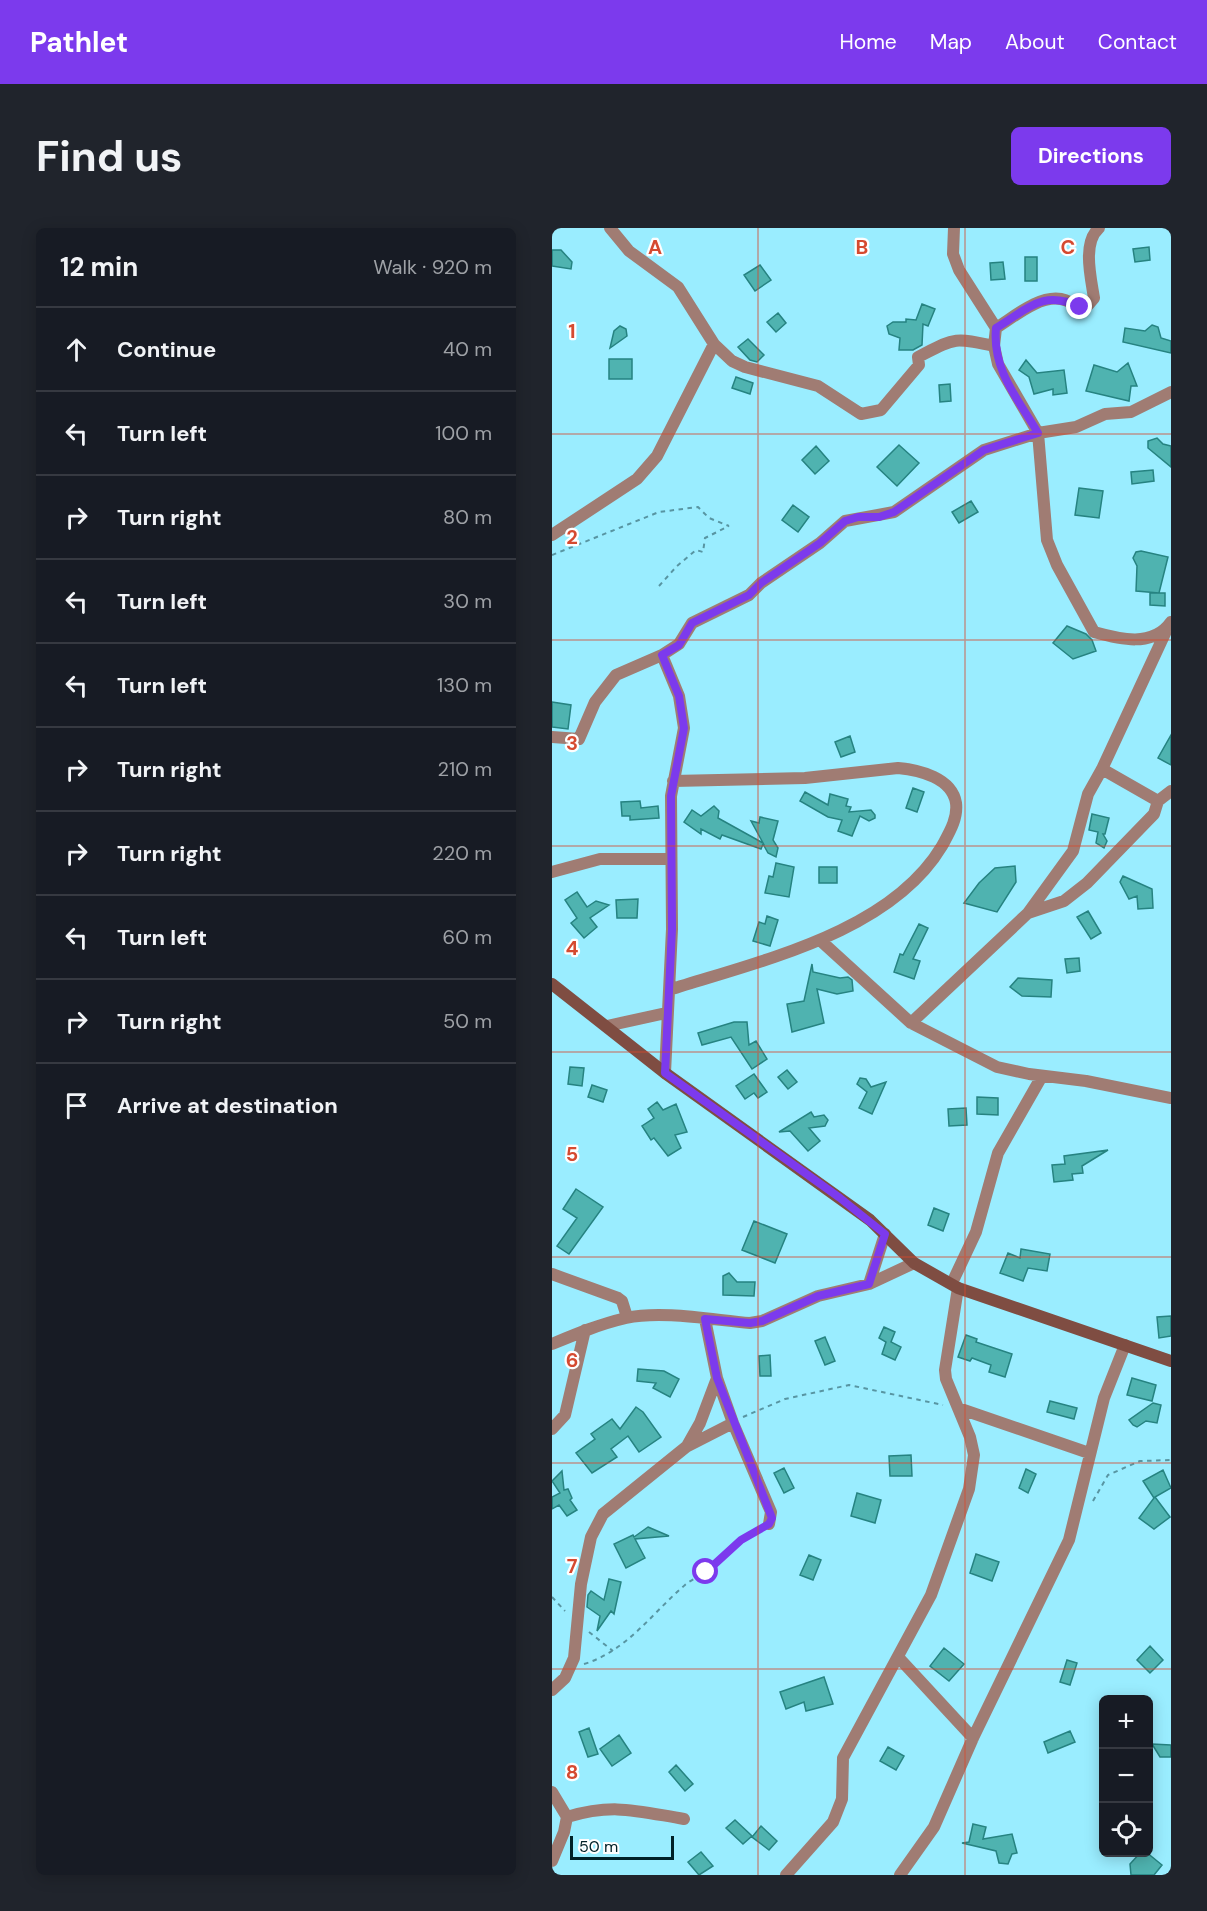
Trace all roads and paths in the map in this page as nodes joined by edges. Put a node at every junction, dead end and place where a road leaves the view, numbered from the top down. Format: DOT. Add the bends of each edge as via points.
graph roads {
  1 [pos="610,228"];
  2 [pos="954,228"];
  3 [pos="1099,228"];
  4 [pos="996,328"];
  5 [pos="714,345"];
  6 [pos="994,346"];
  7 [pos="1171,392"];
  8 [pos="1038,433"];
  9 [pos="552,535"];
  10 [pos="552,555"];
  11 [pos="659,586"];
  12 [pos="1170,624"];
  13 [pos="662,655"];
  14 [pos="552,737"];
  15 [pos="1102,769"];
  16 [pos="673,781"];
  17 [pos="1171,791"];
  18 [pos="1158,801"];
  19 [pos="671,859"];
  20 [pos="552,872"];
  21 [pos="1028,913"];
  22 [pos="821,941"];
  23 [pos="552,984"];
  24 [pos="669,990"];
  25 [pos="666,1013"];
  26 [pos="911,1023"];
  27 [pos="607,1026"];
  28 [pos="665,1073"];
  29 [pos="1042,1076"];
  30 [pos="1171,1098"];
  31 [pos="885,1234"];
  32 [pos="914,1263"];
  33 [pos="552,1274"];
  34 [pos="869,1284"];
  35 [pos="958,1288"];
  36 [pos="627,1317"];
  37 [pos="705,1319"];
  38 [pos="585,1329"];
  39 [pos="552,1344"];
  40 [pos="1125,1346"];
  41 [pos="1171,1361"];
  42 [pos="717,1378"];
  43 [pos="958,1408"];
  44 [pos="733,1422"];
  45 [pos="552,1429"];
  46 [pos="686,1447"];
  47 [pos="1089,1453"];
  48 [pos="1171,1460"];
  49 [pos="1090,1506"];
  50 [pos="769,1524"];
  51 [pos="898,1658"];
  52 [pos="569,1670"];
  53 [pos="552,1690"];
  54 [pos="973,1738"];
  55 [pos="552,1792"];
  56 [pos="567,1817"];
  57 [pos="684,1819"];
  58 [pos="552,1862"];
  59 [pos="786,1875"];
  60 [pos="900,1875"];
  1 -- 5 [label="street" via="629,251 678,287"];
  2 -- 4 [label="street" via="953,254 959,270"];
  3 -- 4 [label="street" via="1090,243 1094,298 1088,305 1080,307 1051,299"];
  4 -- 6 [label="street"];
  5 -- 6 [label="street" via="745,367 818,386 861,414 881,410 919,365 918,357 951,340"];
  5 -- 9 [label="street" via="657,456 637,478"];
  6 -- 8 [label="street" via="998,364"];
  7 -- 8 [label="street" via="1131,412 1105,414 1076,427"];
  8 -- 12 [label="street" via="1047,540 1094,632 1137,640 1154,636"];
  8 -- 13 [label="street" via="984,450 894,512 845,521 749,595 692,623 679,645"];
  10 -- 11 [label="path" via="659,512 698,507 709,518 729,526 705,538 703,552 696,550"];
  12 -- 15 [label="street"];
  13 -- 14 [label="street" via="616,675 595,702 579,739"];
  13 -- 16 [label="street" via="683,713 683,742"];
  15 -- 18 [label="street"];
  15 -- 21 [label="street" via="1088,794 1069,860"];
  16 -- 19 [label="street"];
  16 -- 22 [label="street" via="805,778 898,768 922,772 950,788 956,802 955,820 926,869 902,892"];
  17 -- 18 [label="street"];
  18 -- 21 [label="street" via="1154,814 1088,883 1064,901"];
  19 -- 20 [label="street" via="600,859"];
  19 -- 24 [label="street"];
  21 -- 26 [label="street"];
  22 -- 24 [label="street"];
  22 -- 26 [label="street"];
  23 -- 27 [label="street"];
  24 -- 25 [label="street"];
  25 -- 27 [label="street"];
  25 -- 28 [label="street"];
  26 -- 29 [label="street" via="997,1067"];
  27 -- 28 [label="street"];
  28 -- 31 [label="street"];
  29 -- 30 [label="street"];
  29 -- 35 [label="street" via="998,1153 976,1232 952,1283"];
  31 -- 32 [label="street"];
  31 -- 34 [label="street"];
  32 -- 34 [label="street"];
  32 -- 35 [label="street"];
  33 -- 36 [label="street" via="618,1298"];
  34 -- 37 [label="street" via="818,1296 762,1321"];
  35 -- 40 [label="street"];
  35 -- 43 [label="street" via="945,1370"];
  36 -- 37 [label="street"];
  36 -- 38 [label="street"];
  37 -- 42 [label="street"];
  38 -- 39 [label="street"];
  38 -- 45 [label="street" via="565,1415"];
  40 -- 41 [label="street"];
  40 -- 47 [label="street" via="1104,1398"];
  42 -- 44 [label="street"];
  42 -- 46 [label="street"];
  43 -- 44 [label="path" via="849,1385 785,1399"];
  43 -- 47 [label="street"];
  43 -- 51 [label="street" via="970,1437 973,1472 931,1595"];
  44 -- 46 [label="street"];
  44 -- 50 [label="street" via="771,1512"];
  46 -- 52 [label="street" via="603,1514 596,1526 581,1584 577,1642"];
  47 -- 54 [label="street" via="1069,1540"];
  48 -- 49 [label="path" via="1140,1461 1108,1475"];
  50 -- 52 [label="path" via="741,1540 686,1584 646,1625 613,1651"];
  51 -- 54 [label="street"];
  51 -- 59 [label="street" via="843,1758 842,1799 833,1822"];
  52 -- 53 [label="street"];
  54 -- 60 [label="street" via="934,1827"];
  55 -- 56 [label="street"];
  56 -- 57 [label="street" via="615,1807"];
  56 -- 58 [label="street"];
}
